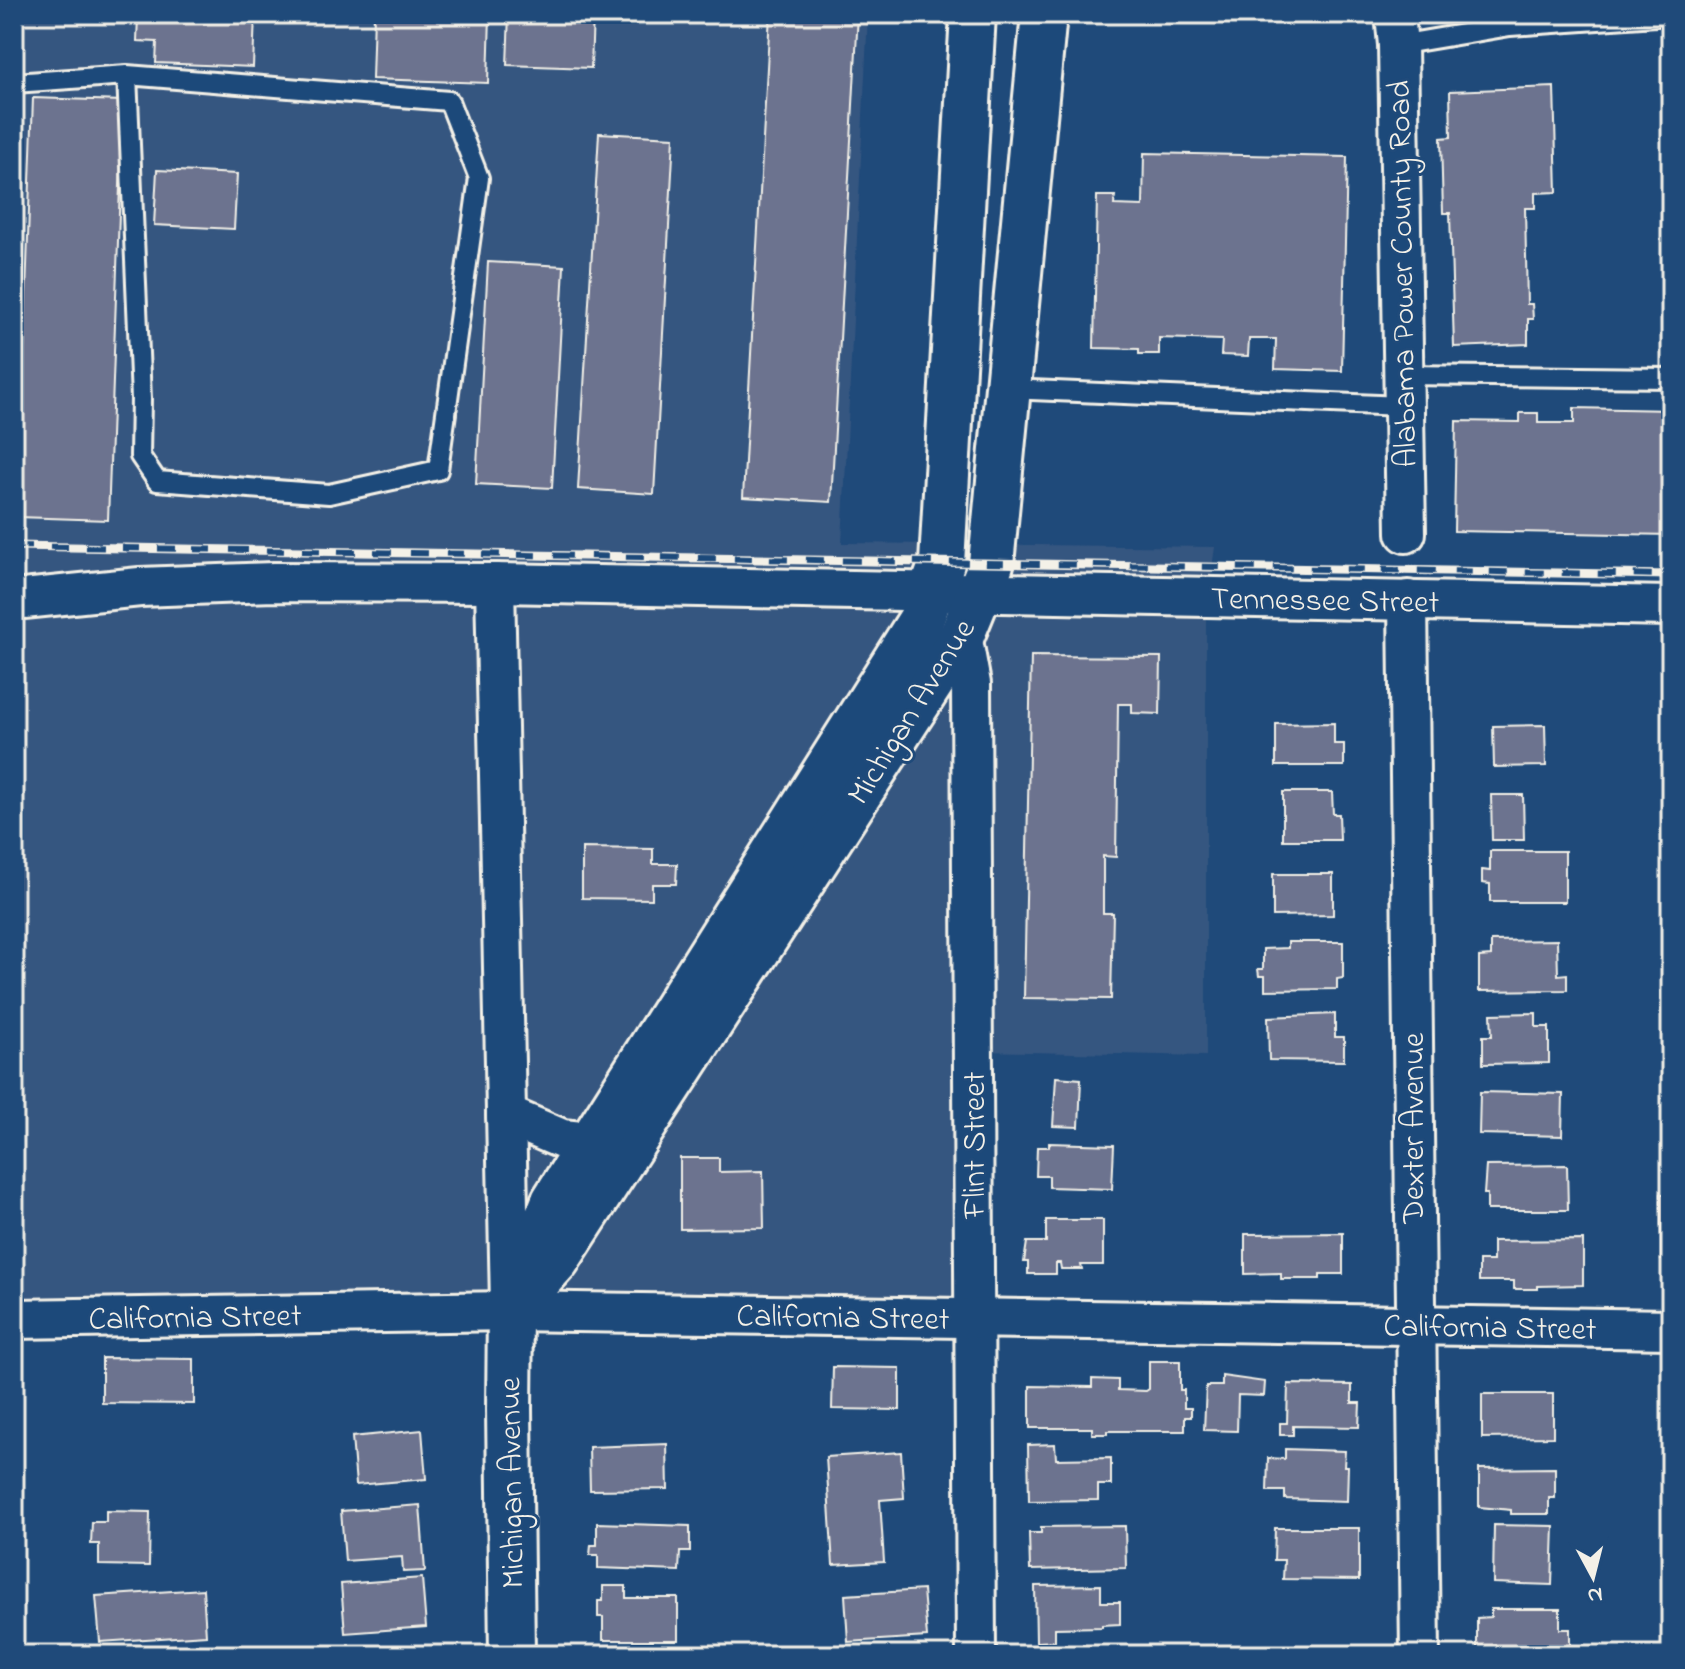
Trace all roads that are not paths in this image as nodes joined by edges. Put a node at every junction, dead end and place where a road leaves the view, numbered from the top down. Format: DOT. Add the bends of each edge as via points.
graph roads {
  1 [pos="973,14"];
  2 [pos="1044,14"];
  3 [pos="1671,15"];
  4 [pos="1397,30"];
  5 [pos="127,75"];
  6 [pos="14,83"];
  7 [pos="1671,378"];
  8 [pos="1008,389"];
  9 [pos="1402,390"];
  10 [pos="1406,533"];
  11 [pos="495,583"];
  12 [pos="931,592"];
  13 [pos="980,593"];
  14 [pos="14,600"];
  15 [pos="1408,600"];
  16 [pos="1671,606"];
  17 [pos="962,635"];
  18 [pos="506,1115"];
  19 [pos="591,1142"];
  20 [pos="510,1311"];
  21 [pos="974,1318"];
  22 [pos="14,1319"];
  23 [pos="1414,1324"];
  24 [pos="1671,1329"];
  25 [pos="512,1655"];
  26 [pos="976,1655"];
  27 [pos="1420,1655"];
  1 -- 12 [label="main road, Michigan Avenue" via="942,563"];
  2 -- 8 [label="main road, Michigan Avenue"];
  3 -- 4 [label="lane"];
  4 -- 9 [label="street, Alabama Power County Road"];
  5 -- 5 [label="lane" via="449,101 479,178 438,470 329,494 157,481 140,456"];
  5 -- 6 [label="lane"];
  7 -- 9 [label="lane"];
  8 -- 9 [label="lane"];
  8 -- 13 [label="main road, Michigan Avenue" via="991,564"];
  9 -- 10 [label="street, Alabama Power County Road"];
  11 -- 12 [label="street, Tennessee Street"];
  11 -- 14 [label="street, Tennessee Street" via="155,586"];
  11 -- 18 [label="street"];
  12 -- 13 [label="street, Tennessee Street"];
  12 -- 19 [label="main road, Michigan Avenue" via="922,618"];
  13 -- 15 [label="street, Tennessee Street"];
  13 -- 17 [label="main road, Michigan Avenue"];
  15 -- 16 [label="street, Tennessee Street"];
  15 -- 23 [label="street, Dexter Avenue"];
  17 -- 20 [label="main road, Michigan Avenue" via="557,1260"];
  17 -- 21 [label="street, Flint Street" via="971,684"];
  18 -- 19 [label="street" via="562,1139"];
  18 -- 20 [label="street"];
  19 -- 20 [label="main road, Michigan Avenue" via="554,1201"];
  20 -- 21 [label="street, California Street"];
  20 -- 22 [label="street, California Street"];
  20 -- 25 [label="main road, Michigan Avenue"];
  21 -- 23 [label="street, California Street"];
  21 -- 26 [label="street, Flint Street"];
  23 -- 24 [label="street, California Street"];
  23 -- 27 [label="street, Dexter Avenue"];
}
